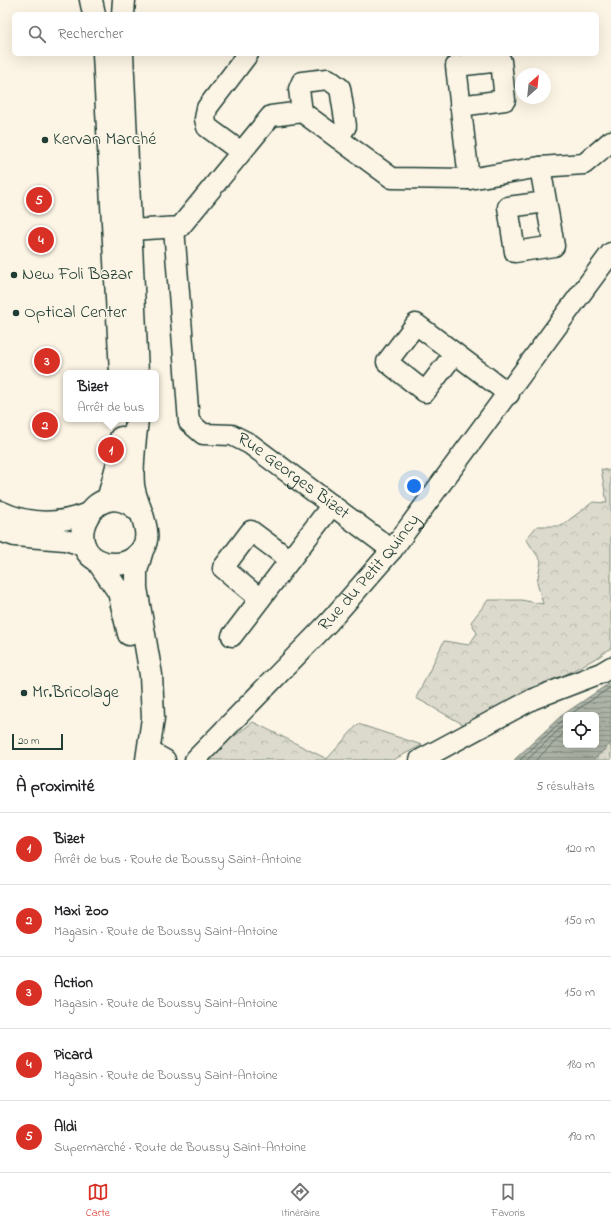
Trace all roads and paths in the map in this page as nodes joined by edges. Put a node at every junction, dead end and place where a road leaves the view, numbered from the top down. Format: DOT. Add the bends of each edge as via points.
graph roads {
  1 [pos="91,0"];
  2 [pos="124,0"];
  3 [pos="94,12"];
  4 [pos="123,12"];
  5 [pos="104,56"];
  6 [pos="122,56"];
  7 [pos="246,56"];
  8 [pos="460,106"];
  9 [pos="302,112"];
  10 [pos="338,138"];
  11 [pos="611,141"];
  12 [pos="241,152"];
  13 [pos="540,167"];
  14 [pos="469,179"];
  15 [pos="546,202"];
  16 [pos="174,228"];
  17 [pos="130,230"];
  18 [pos="611,254"];
  19 [pos="455,353"];
  20 [pos="121,370"];
  21 [pos="137,370"];
  22 [pos="509,394"];
  23 [pos="123,422"];
  24 [pos="137,422"];
  25 [pos="108,500"];
  26 [pos="332,505"];
  27 [pos="0,511"];
  28 [pos="88,513"];
  29 [pos="141,513"];
  30 [pos="0,531"];
  31 [pos="142,550"];
  32 [pos="392,550"];
  33 [pos="91,553"];
  34 [pos="290,560"];
  35 [pos="260,599"];
  36 [pos="232,636"];
  37 [pos="611,667"];
  38 [pos="148,758"];
  39 [pos="195,760"];
  40 [pos="420,760"];
  1 -- 3 [label="main road"];
  2 -- 4 [label="main road"];
  5 -- 20 [label="main road"];
  6 -- 17 [label="main road"];
  7 -- 12 [label="street" via="207,108 205,119 207,127"];
  8 -- 14 [label="street"];
  9 -- 10 [label="street"];
  9 -- 10 [label="street" via="299,89 302,82 328,79 340,88 346,126"];
  9 -- 12 [label="street" via="271,116"];
  10 -- 14 [label="street" via="392,178"];
  11 -- 13 [label="street" via="584,164"];
  12 -- 16 [label="street" via="180,228"];
  13 -- 14 [label="street"];
  13 -- 15 [label="street"];
  16 -- 17 [label="street"];
  16 -- 26 [label="street, Rue Georges Bizet" via="189,422 203,434 232,435 250,444"];
  17 -- 21 [label="main road"];
  18 -- 22 [label="street, Rue du Petit Quincy"];
  19 -- 22 [label="street"];
  22 -- 32 [label="street, Rue du Petit Quincy"];
  23 -- 25 [label="main road" via="119,459"];
  24 -- 29 [label="main road" via="132,461 133,487"];
  25 -- 28 [label="main road" via="100,502"];
  25 -- 29 [label="main road" via="123,500"];
  26 -- 32 [label="street, Rue Georges Bizet"];
  26 -- 34 [label="street"];
  27 -- 28 [label="street" via="14,518 45,522 63,521"];
  28 -- 33 [label="main road" via="82,529"];
  29 -- 31 [label="main road" via="147,531"];
  30 -- 33 [label="street" via="15,536 65,540"];
  31 -- 33 [label="main road" via="125,563 116,564"];
  31 -- 38 [label="main road" via="136,571 136,588 152,675 153,718"];
  32 -- 39 [label="street, Rue du Petit Quincy" via="329,622"];
  33 -- 38 [label="main road" via="119,592 140,699 137,733"];
  34 -- 35 [label="street"];
  34 -- 35 [label="street" via="251,531 223,568"];
  35 -- 36 [label="street"];
  37 -- 40 [label="street" via="533,699"];
}
